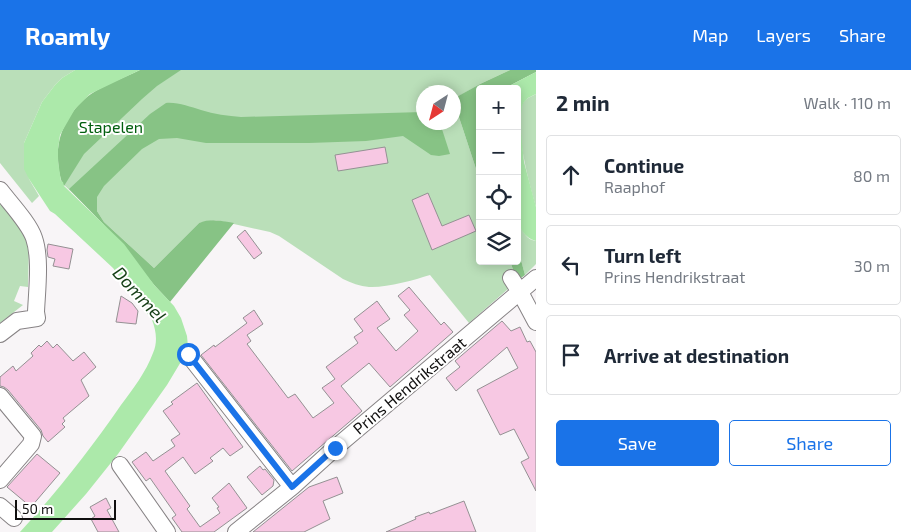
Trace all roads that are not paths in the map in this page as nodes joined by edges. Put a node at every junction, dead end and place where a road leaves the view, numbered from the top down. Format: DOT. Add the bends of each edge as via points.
graph roads {
  1 [pos="0,190"];
  2 [pos="511,278"];
  3 [pos="536,278"];
  4 [pos="520,292"];
  5 [pos="536,322"];
  6 [pos="0,334"];
  7 [pos="188,354"];
  8 [pos="0,396"];
  9 [pos="120,465"];
  10 [pos="0,480"];
  11 [pos="292,487"];
  12 [pos="0,506"];
  13 [pos="14,518"];
  14 [pos="168,532"];
  15 [pos="236,532"];
  1 -- 6 [label="street" via="34,237 37,258 37,318 17,320"];
  2 -- 4 [label="street"];
  3 -- 4 [label="street, Prins Hendrikstraat"];
  4 -- 5 [label="street"];
  4 -- 11 [label="street, Prins Hendrikstraat"];
  7 -- 11 [label="street"];
  8 -- 10 [label="street" via="33,436 31,444"];
  9 -- 14 [label="street"];
  11 -- 15 [label="street, Prins Hendrikstraat"];
  12 -- 13 [label="street"];
}
